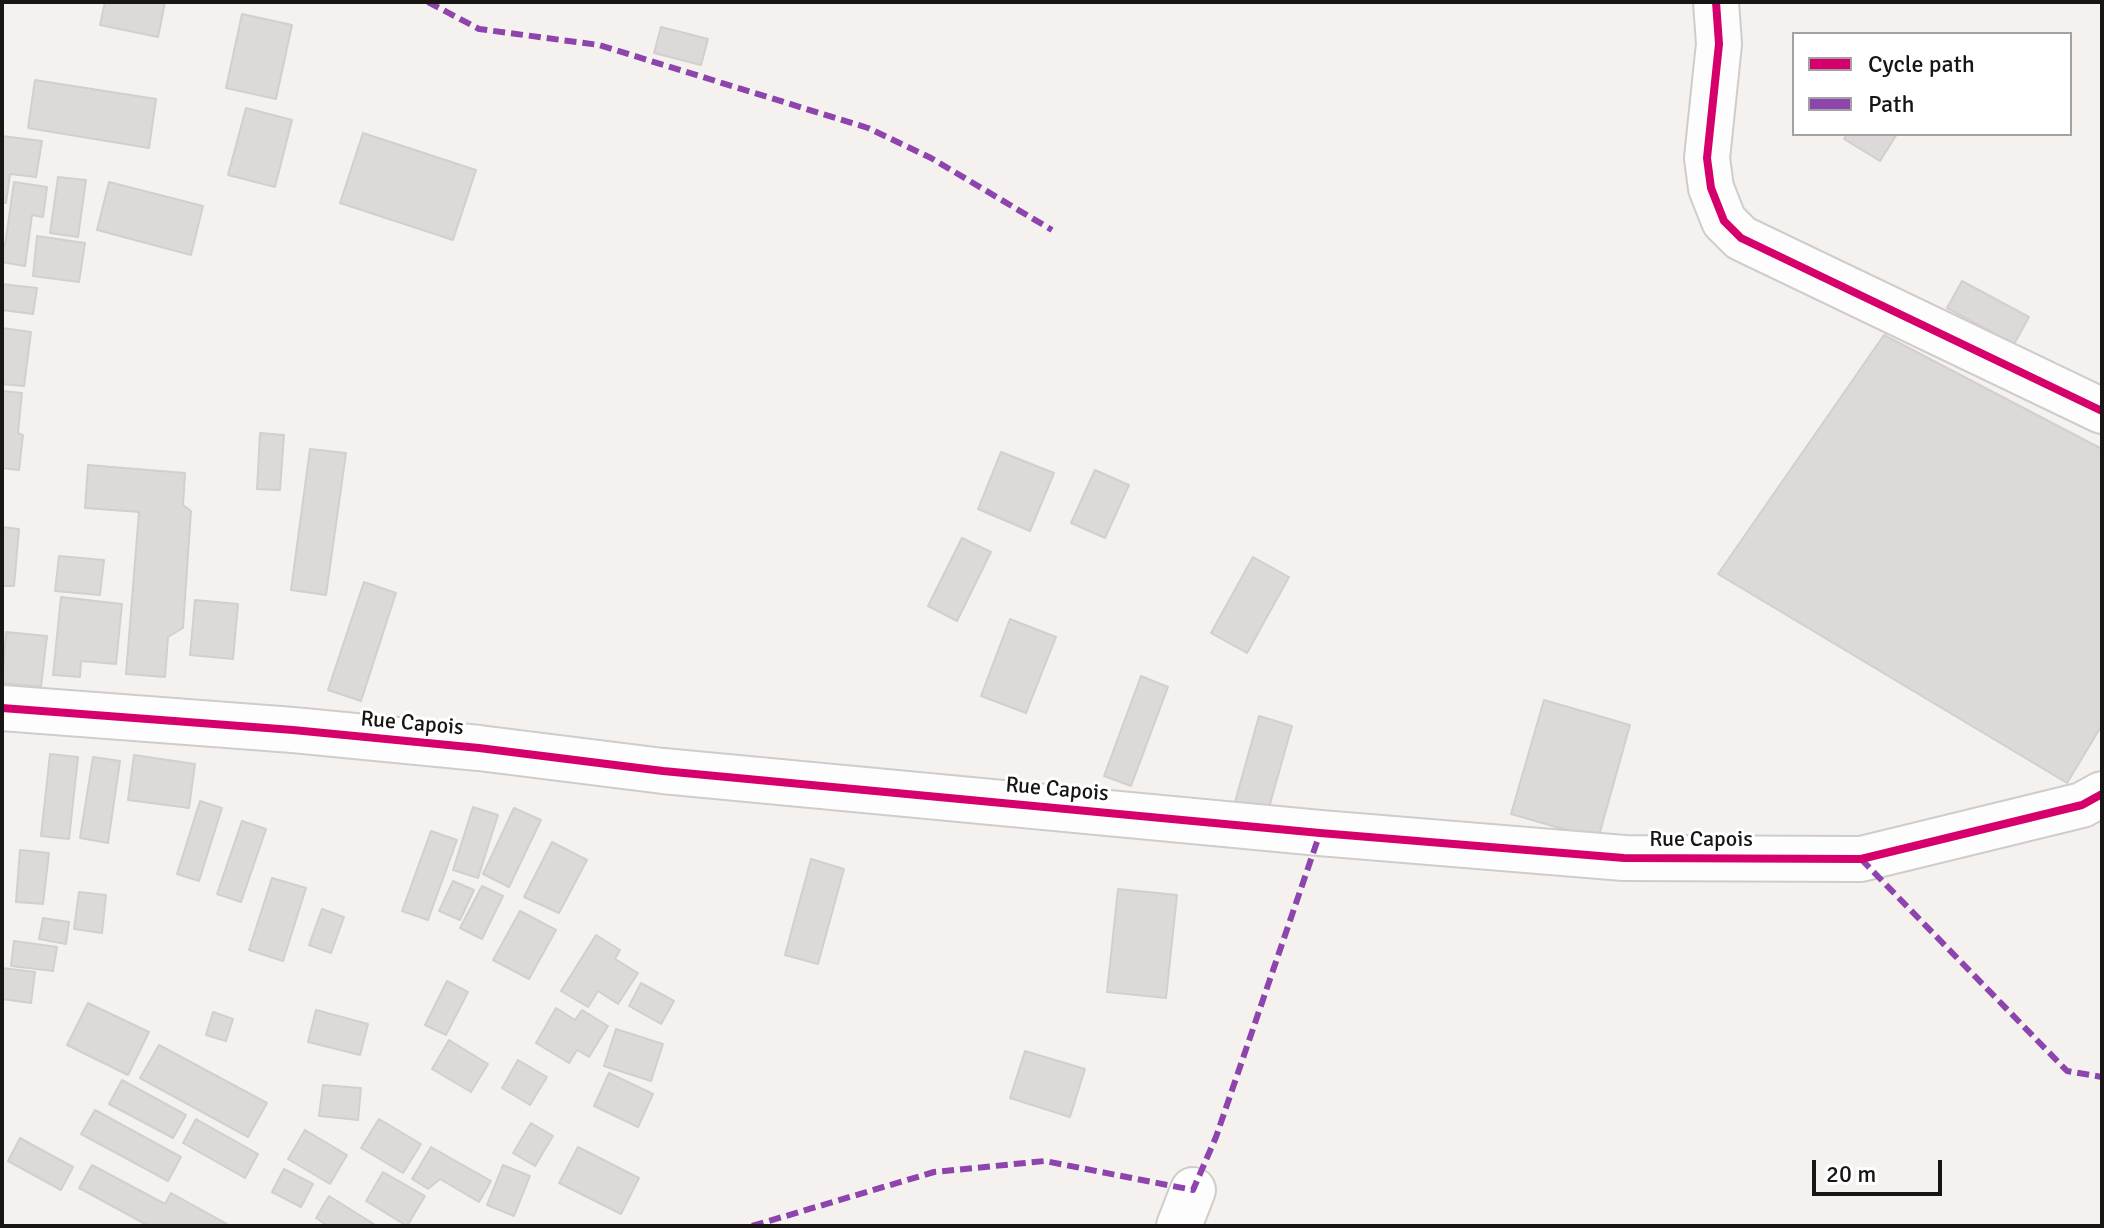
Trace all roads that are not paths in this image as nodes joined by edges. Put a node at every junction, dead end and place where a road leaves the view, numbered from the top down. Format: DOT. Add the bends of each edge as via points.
graph roads {
  1 [pos="1716,2"];
  2 [pos="2102,411"];
  3 [pos="2,708"];
  4 [pos="2102,794"];
  1 -- 2 [label="street" via="1719,44 1707,158 1724,221 1741,238"];
  3 -- 4 [label="street, Rue Capois" via="309,732 693,774 1624,858 1861,859 2082,805"];
}
